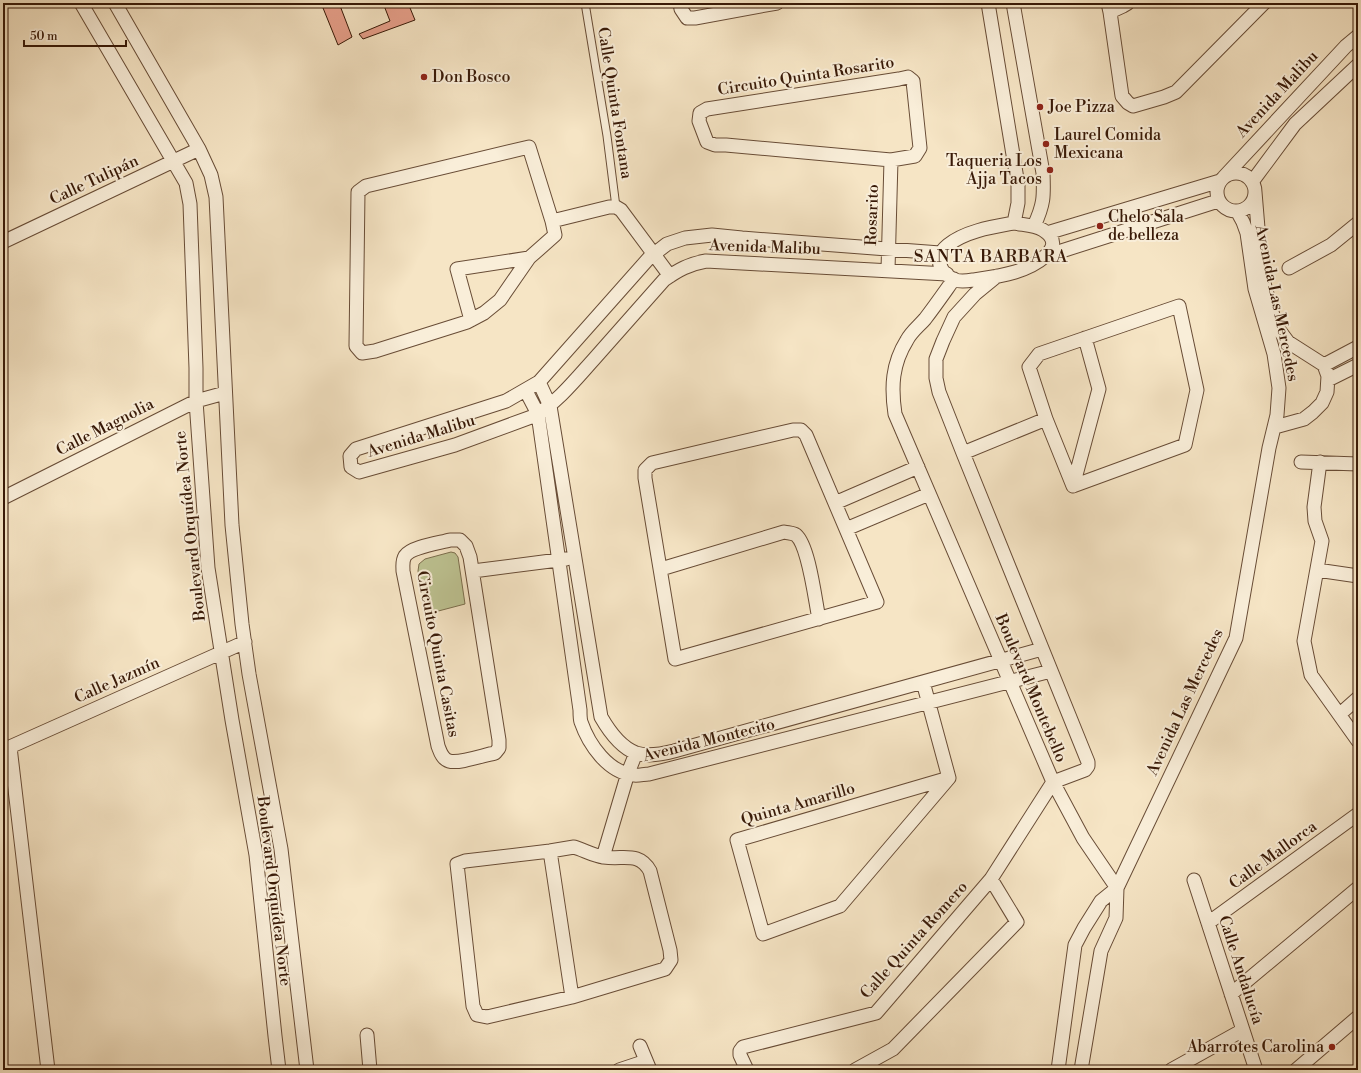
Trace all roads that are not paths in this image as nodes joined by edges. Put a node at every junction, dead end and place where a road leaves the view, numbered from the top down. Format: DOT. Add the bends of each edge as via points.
graph roads {
  1 [pos="81,3"];
  2 [pos="115,3"];
  3 [pos="585,3"];
  4 [pos="680,3"];
  5 [pos="777,3"];
  6 [pos="988,3"];
  7 [pos="1013,3"];
  8 [pos="1128,3"];
  9 [pos="1264,3"];
  10 [pos="1109,7"];
  11 [pos="1358,36"];
  12 [pos="1358,65"];
  13 [pos="199,149"];
  14 [pos="891,160"];
  15 [pos="174,161"];
  16 [pos="1222,179"];
  17 [pos="1254,187"];
  18 [pos="1218,201"];
  19 [pos="616,207"];
  20 [pos="1237,211"];
  21 [pos="552,220"];
  22 [pos="1014,223"];
  23 [pos="1358,223"];
  24 [pos="1034,226"];
  25 [pos="1047,233"];
  26 [pos="3,242"];
  27 [pos="888,249"];
  28 [pos="940,253"];
  29 [pos="654,254"];
  30 [pos="1049,255"];
  31 [pos="529,258"];
  32 [pos="1289,268"];
  33 [pos="888,270"];
  34 [pos="670,276"];
  35 [pos="950,276"];
  36 [pos="997,276"];
  37 [pos="471,320"];
  38 [pos="1085,338"];
  39 [pos="1288,342"];
  40 [pos="1358,347"];
  41 [pos="1274,354"];
  42 [pos="1324,365"];
  43 [pos="1358,365"];
  44 [pos="1328,380"];
  45 [pos="539,382"];
  46 [pos="526,391"];
  47 [pos="225,393"];
  48 [pos="196,401"];
  49 [pos="550,406"];
  50 [pos="538,414"];
  51 [pos="1046,419"];
  52 [pos="1275,427"];
  53 [pos="963,453"];
  54 [pos="1302,462"];
  55 [pos="1320,462"];
  56 [pos="1358,464"];
  57 [pos="918,467"];
  58 [pos="1073,486"];
  59 [pos="929,494"];
  60 [pos="3,498"];
  61 [pos="835,503"];
  62 [pos="846,529"];
  63 [pos="575,558"];
  64 [pos="558,560"];
  65 [pos="661,569"];
  66 [pos="1317,570"];
  67 [pos="473,572"];
  68 [pos="1358,576"];
  69 [pos="819,619"];
  70 [pos="245,642"];
  71 [pos="1042,649"];
  72 [pos="221,653"];
  73 [pos="1000,660"];
  74 [pos="1051,671"];
  75 [pos="923,682"];
  76 [pos="1010,682"];
  77 [pos="1358,698"];
  78 [pos="928,702"];
  79 [pos="1340,714"];
  80 [pos="1358,741"];
  81 [pos="6,748"];
  82 [pos="636,753"];
  83 [pos="628,773"];
  84 [pos="949,778"];
  85 [pos="1053,782"];
  86 [pos="1358,814"];
  87 [pos="550,851"];
  88 [pos="603,857"];
  89 [pos="991,879"];
  90 [pos="1194,880"];
  91 [pos="1117,888"];
  92 [pos="1358,888"];
  93 [pos="1208,923"];
  94 [pos="1231,994"];
  95 [pos="572,997"];
  96 [pos="1358,1017"];
  97 [pos="1243,1030"];
  98 [pos="367,1035"];
  99 [pos="640,1046"];
  100 [pos="648,1065"];
  101 [pos="48,1070"];
  102 [pos="279,1070"];
  103 [pos="307,1070"];
  104 [pos="370,1070"];
  105 [pos="619,1070"];
  106 [pos="747,1070"];
  107 [pos="855,1070"];
  108 [pos="1058,1070"];
  109 [pos="1081,1070"];
  110 [pos="1171,1070"];
  111 [pos="1256,1070"];
  112 [pos="1296,1070"];
  1 -- 15 [label="street, Boulevard Orquídea Norte"];
  2 -- 13 [label="street, Boulevard Orquídea Norte"];
  3 -- 19 [label="lane, Calle Quinta Fontana"];
  4 -- 5 [label="street" via="681,10 687,18"];
  6 -- 22 [label="street" via="1018,185"];
  7 -- 24 [label="street" via="1043,173 1044,196"];
  8 -- 10 [label="street" via="1124,6"];
  9 -- 10 [label="street" via="1176,92 1133,106 1122,96"];
  11 -- 16 [label="street, Avenida Malibu"];
  12 -- 17 [label="street, Avenida Malibu" via="1295,124"];
  13 -- 15 [label="street, Calle Tulipán"];
  13 -- 47 [label="street, Boulevard Orquídea Norte" via="211,175 216,197"];
  14 -- 14 [label="street, Circuito Quinta Rosarito" via="915,156 920,148 913,81 908,77 706,108 700,113 699,121 707,142 715,145"];
  14 -- 27 [label="street, Rosarito"];
  15 -- 26 [label="street, Calle Tulipán"];
  15 -- 48 [label="street, Boulevard Orquídea Norte" via="186,183 190,204"];
  16 -- 17 [label="street" via="1239,173 1249,178"];
  16 -- 18 [label="street" via="1216,190"];
  16 -- 25 [label="street"];
  17 -- 20 [label="street" via="1251,203 1245,209"];
  17 -- 39 [label="street, Avenida Las Mercedes" via="1262,276 1276,326"];
  18 -- 20 [label="street" via="1226,209"];
  18 -- 30 [label="street"];
  19 -- 21 [label="street"];
  19 -- 29 [label="street" via="621,210"];
  20 -- 41 [label="street, Avenida Las Mercedes" via="1247,233 1256,289"];
  21 -- 31 [label="street" via="555,235"];
  21 -- 37 [label="street" via="529,146 366,186 358,192 356,346 362,353"];
  22 -- 24 [label="street"];
  22 -- 28 [label="street" via="972,233 948,245"];
  23 -- 32 [label="street" via="1331,245"];
  24 -- 25 [label="street"];
  25 -- 30 [label="street" via="1053,244"];
  27 -- 28 [label="street, Avenida Malibu"];
  27 -- 29 [label="street, Avenida Malibu" via="712,235 685,238 667,244"];
  27 -- 33 [label="street, Rosarito"];
  28 -- 35 [label="street" via="938,260 942,270"];
  29 -- 34 [label="street"];
  29 -- 45 [label="street, Avenida Malibu"];
  30 -- 36 [label="street, Avenida Malibu" via="1016,272"];
  31 -- 37 [label="street" via="500,300 484,314"];
  31 -- 37 [label="street" via="457,269"];
  33 -- 34 [label="street, Avenida Malibu" via="706,261 691,263"];
  33 -- 35 [label="street, Avenida Malibu"];
  34 -- 49 [label="street, Avenida Malibu"];
  35 -- 36 [label="street, Avenida Malibu" via="962,281"];
  35 -- 57 [label="street, Boulevard Montebello" via="924,320 907,339 894,373 892,394 895,414"];
  36 -- 53 [label="street, Boulevard Montebello" via="975,294 954,317 936,359 939,392"];
  38 -- 51 [label="street" via="1039,354 1029,367"];
  38 -- 58 [label="street" via="1099,389"];
  38 -- 58 [label="street" via="1179,306 1197,390 1185,445"];
  39 -- 41 [label="street"];
  39 -- 42 [label="street, Avenida Las Mercedes"];
  40 -- 42 [label="street"];
  41 -- 52 [label="street, Avenida Las Mercedes" via="1279,388"];
  42 -- 44 [label="street, Avenida Las Mercedes"];
  43 -- 44 [label="street"];
  44 -- 52 [label="street, Avenida Las Mercedes" via="1322,404 1313,412 1304,419"];
  45 -- 46 [label="street, Avenida Malibu"];
  45 -- 49 [label="street, Avenida Montecito"];
  46 -- 50 [label="street, Avenida Montecito"];
  46 -- 50 [label="street, Avenida Malibu" via="506,401 356,449 350,456 351,467 359,472 455,445"];
  47 -- 48 [label="street, Calle Magnolia"];
  47 -- 70 [label="street, Boulevard Orquídea Norte" via="232,525"];
  48 -- 60 [label="street, Calle Magnolia"];
  48 -- 72 [label="street, Boulevard Orquídea Norte" via="208,568"];
  49 -- 50 [label="street, Avenida Malibu"];
  49 -- 63 [label="street, Avenida Montecito"];
  50 -- 64 [label="street, Avenida Montecito"];
  51 -- 53 [label="street"];
  51 -- 58 [label="street"];
  52 -- 91 [label="street, Avenida Las Mercedes" via="1269,448 1236,638"];
  53 -- 71 [label="street, Boulevard Montebello"];
  54 -- 55 [label="street"];
  55 -- 56 [label="street"];
  55 -- 66 [label="street" via="1314,507 1315,521 1322,541"];
  57 -- 59 [label="street, Boulevard Montebello"];
  57 -- 61 [label="street"];
  59 -- 62 [label="street"];
  59 -- 73 [label="street, Boulevard Montebello"];
  61 -- 62 [label="street"];
  61 -- 65 [label="street" via="806,435 801,430 652,463 645,470 645,478"];
  62 -- 69 [label="street" via="877,602"];
  63 -- 64 [label="street"];
  63 -- 82 [label="street, Avenida Montecito" via="601,717 610,733"];
  64 -- 67 [label="street"];
  64 -- 83 [label="street, Avenida Montecito" via="580,721 601,757 614,768"];
  65 -- 69 [label="street" via="784,532 795,534 805,551"];
  65 -- 69 [label="street" via="675,659"];
  66 -- 68 [label="street"];
  66 -- 79 [label="street" via="1304,641 1311,675"];
  67 -- 67 [label="street, Circuito Quinta Casitas" via="499,748 495,753 458,762 448,761 438,746 403,561 406,554 416,549 450,540 460,540 466,546"];
  70 -- 72 [label="street, Calle Jazmín"];
  70 -- 103 [label="street, Boulevard Orquídea Norte" via="280,849"];
  71 -- 73 [label="street, Avenida Montecito"];
  71 -- 74 [label="street, Boulevard Montebello"];
  72 -- 81 [label="street, Calle Jazmín"];
  72 -- 102 [label="street, Boulevard Orquídea Norte" via="256,855"];
  73 -- 75 [label="street, Avenida Montecito"];
  73 -- 76 [label="street, Boulevard Montebello"];
  74 -- 76 [label="street, Avenida Montecito"];
  74 -- 85 [label="street, Boulevard Montebello" via="1088,762 1085,770"];
  75 -- 78 [label="street"];
  75 -- 82 [label="street, Avenida Montecito" via="674,751 656,755"];
  76 -- 78 [label="street, Avenida Montecito"];
  76 -- 85 [label="street, Boulevard Montebello"];
  77 -- 79 [label="street"];
  78 -- 83 [label="street, Avenida Montecito" via="649,774"];
  78 -- 84 [label="street"];
  79 -- 80 [label="street"];
  81 -- 101 [label="street"];
  82 -- 83 [label="street"];
  83 -- 88 [label="street"];
  84 -- 84 [label="street, Quinta Amarillo" via="737,840 763,934 840,906"];
  85 -- 89 [label="street, Calle Quinta Romero"];
  85 -- 91 [label="street" via="1082,838"];
  86 -- 93 [label="street, Calle Mallorca"];
  87 -- 88 [label="street" via="574,847"];
  87 -- 95 [label="street"];
  87 -- 95 [label="street" via="457,864 473,1006 478,1015 487,1017"];
  88 -- 95 [label="street" via="638,858 646,864 652,878 671,960 665,968"];
  89 -- 106 [label="street, Calle Quinta Romero" via="876,1013 743,1047 740,1055"];
  89 -- 107 [label="street, Calle Quinta Romero" via="1017,922 893,1049"];
  90 -- 93 [label="street, Calle Andalucía"];
  91 -- 108 [label="street, Avenida Las Mercedes" via="1101,901 1075,945"];
  91 -- 109 [label="street, Avenida Las Mercedes" via="1116,918 1100,951"];
  92 -- 94 [label="street"];
  93 -- 94 [label="street, Calle Andalucía"];
  94 -- 97 [label="street, Calle Andalucía"];
  96 -- 112 [label="street"];
  97 -- 110 [label="street"];
  97 -- 111 [label="street, Calle Andalucía"];
  98 -- 104 [label="street"];
  99 -- 100 [label="street"];
  100 -- 105 [label="street"];
}
